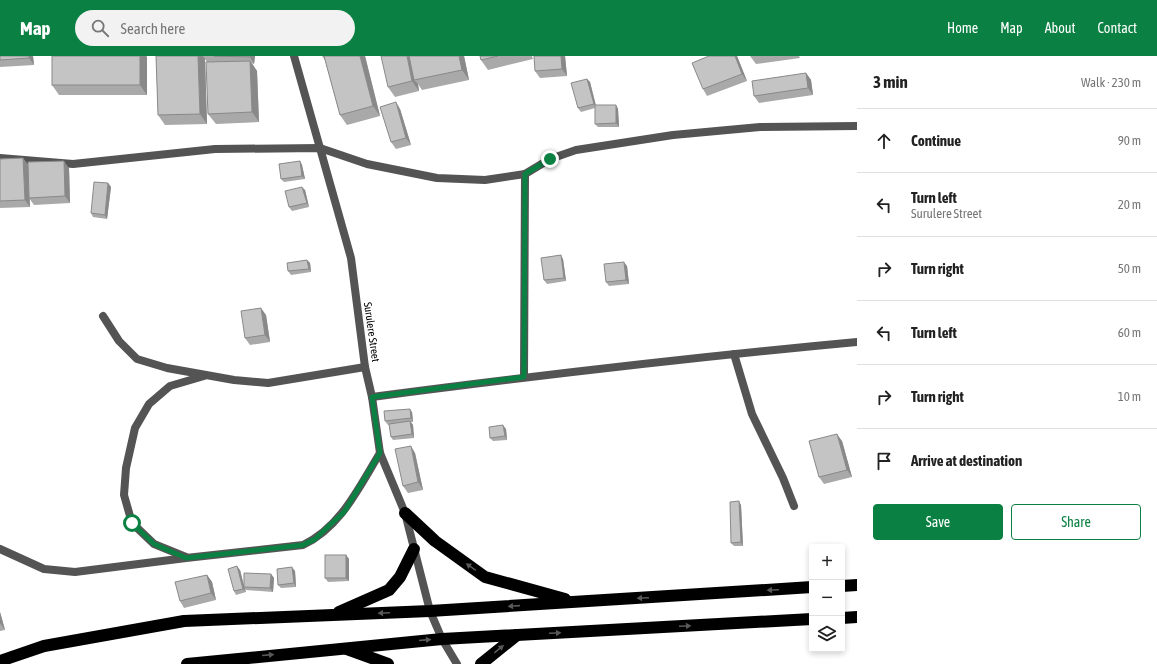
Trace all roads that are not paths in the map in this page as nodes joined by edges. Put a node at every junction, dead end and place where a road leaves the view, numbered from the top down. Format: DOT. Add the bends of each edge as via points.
graph roads {
  1 [pos="294,56"];
  2 [pos="857,126"];
  3 [pos="320,148"];
  4 [pos="0,158"];
  5 [pos="525,174"];
  6 [pos="103,316"];
  7 [pos="857,342"];
  8 [pos="734,354"];
  9 [pos="366,367"];
  10 [pos="204,375"];
  11 [pos="524,377"];
  12 [pos="372,397"];
  13 [pos="380,453"];
  14 [pos="794,506"];
  15 [pos="405,513"];
  16 [pos="0,549"];
  17 [pos="414,549"];
  18 [pos="186,558"];
  19 [pos="857,585"];
  20 [pos="845,586"];
  21 [pos="809,587"];
  22 [pos="574,602"];
  23 [pos="430,611"];
  24 [pos="332,615"];
  25 [pos="857,617"];
  26 [pos="845,618"];
  27 [pos="809,619"];
  28 [pos="517,635"];
  29 [pos="442,639"];
  30 [pos="344,648"];
  31 [pos="0,661"];
  32 [pos="187,664"];
  33 [pos="388,664"];
  34 [pos="457,664"];
  35 [pos="481,664"];
  1 -- 3 [label="street, Surulere Street"];
  2 -- 5 [label="street" via="760,127 673,135 576,150 550,159"];
  3 -- 4 [label="street" via="215,150 73,164"];
  3 -- 5 [label="street" via="367,164 437,178 485,180"];
  3 -- 9 [label="street, Surulere Street" via="351,258"];
  5 -- 11 [label="street"];
  6 -- 10 [label="street" via="120,341 137,359"];
  7 -- 8 [label="street"];
  8 -- 11 [label="street"];
  8 -- 14 [label="street" via="752,414 784,478"];
  9 -- 10 [label="street" via="268,383"];
  9 -- 12 [label="street, Surulere Street"];
  10 -- 18 [label="street" via="170,386 149,404 135,428 126,468 124,495 132,523 154,544"];
  11 -- 12 [label="street"];
  12 -- 13 [label="street, Surulere Street"];
  13 -- 15 [label="street, Surulere Street"];
  13 -- 18 [label="street" via="344,512 315,539 303,545"];
  15 -- 17 [label="street, Surulere Street"];
  22 -- 15 [label="highway, one-way" via="485,577 435,541"];
  16 -- 18 [label="street" via="44,569 75,572"];
  17 -- 23 [label="street, Surulere Street"];
  17 -- 24 [label="highway" via="400,577 389,590"];
  19 -- 20 [label="highway"];
  21 -- 22 [label="highway, one-way"];
  22 -- 23 [label="highway, one-way"];
  23 -- 24 [label="highway, one-way"];
  23 -- 29 [label="street, Surulere Street"];
  24 -- 31 [label="highway" via="184,621 44,646"];
  25 -- 26 [label="highway"];
  28 -- 27 [label="highway, one-way"];
  28 -- 29 [label="highway"];
  35 -- 28 [label="highway, one-way"];
  30 -- 29 [label="highway, one-way"];
  29 -- 34 [label="street, Surulere Street"];
  32 -- 30 [label="highway, one-way"];
  30 -- 33 [label="highway"];
}
